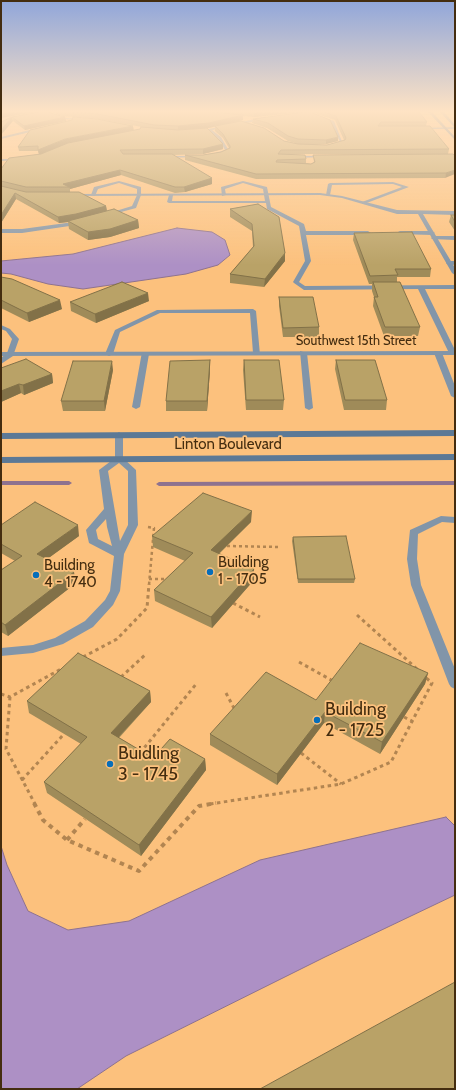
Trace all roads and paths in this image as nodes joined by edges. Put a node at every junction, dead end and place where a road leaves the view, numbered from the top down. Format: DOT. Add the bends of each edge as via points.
graph roads {
  1 [pos="93,195"];
  2 [pos="139,195"];
  3 [pos="171,195"];
  4 [pos="224,195"];
  5 [pos="267,195"];
  6 [pos="328,195"];
  7 [pos="70,196"];
  8 [pos="267,202"];
  9 [pos="364,203"];
  10 [pos="420,213"];
  11 [pos="455,213"];
  12 [pos="99,218"];
  13 [pos="85,222"];
  14 [pos="1,231"];
  15 [pos="304,233"];
  16 [pos="376,233"];
  17 [pos="392,233"];
  18 [pos="433,235"];
  19 [pos="455,238"];
  20 [pos="452,263"];
  21 [pos="455,273"];
  22 [pos="421,288"];
  23 [pos="455,288"];
  24 [pos="1,327"];
  25 [pos="454,352"];
  26 [pos="257,353"];
  27 [pos="303,353"];
  28 [pos="438,353"];
  29 [pos="1,354"];
  30 [pos="10,354"];
  31 [pos="109,354"];
  32 [pos="145,354"];
  33 [pos="1,362"];
  34 [pos="455,396"];
  35 [pos="136,407"];
  36 [pos="309,408"];
  37 [pos="455,433"];
  38 [pos="119,435"];
  39 [pos="1,436"];
  40 [pos="455,457"];
  41 [pos="119,459"];
  42 [pos="1,460"];
  43 [pos="109,510"];
  44 [pos="455,520"];
  45 [pos="227,546"];
  46 [pos="279,546"];
  47 [pos="119,554"];
  48 [pos="149,579"];
  49 [pos="171,579"];
  50 [pos="233,603"];
  51 [pos="357,616"];
  52 [pos="260,617"];
  53 [pos="1,652"];
  54 [pos="145,655"];
  55 [pos="299,662"];
  56 [pos="119,678"];
  57 [pos="197,682"];
  58 [pos="337,683"];
  59 [pos="455,684"];
  60 [pos="226,693"];
  61 [pos="10,697"];
  62 [pos="237,715"];
  63 [pos="404,717"];
  64 [pos="412,721"];
  65 [pos="64,734"];
  66 [pos="301,753"];
  67 [pos="136,758"];
  68 [pos="22,780"];
  69 [pos="341,784"];
  70 [pos="85,819"];
  71 [pos="67,840"];
  1 -- 2 [label="street"];
  1 -- 2 [label="street" via="96,188 119,182 139,188"];
  1 -- 7 [label="street"];
  2 -- 3 [label="street"];
  2 -- 12 [label="street" via="134,207"];
  3 -- 4 [label="street"];
  3 -- 8 [label="street" via="169,202"];
  4 -- 5 [label="street"];
  4 -- 5 [label="street" via="223,188 243,182 265,188"];
  5 -- 6 [label="street"];
  5 -- 8 [label="street"];
  6 -- 9 [label="street"];
  6 -- 9 [label="street" via="330,184 393,183 407,187"];
  8 -- 15 [label="street" via="269,208 302,225"];
  9 -- 10 [label="street" via="397,212"];
  10 -- 11 [label="street"];
  10 -- 18 [label="street"];
  13 -- 14 [label="street" via="22,231"];
  15 -- 16 [label="street"];
  15 -- 22 [label="street" via="308,261 296,282 304,288"];
  17 -- 18 [label="street"];
  18 -- 19 [label="street"];
  18 -- 20 [label="street"];
  20 -- 21 [label="street"];
  22 -- 23 [label="street"];
  22 -- 25 [label="street"];
  24 -- 30 [label="street" via="8,330 16,339"];
  25 -- 28 [label="street, Southwest 15th Street"];
  26 -- 27 [label="street, Southwest 15th Street"];
  26 -- 31 [label="street" via="253,311 159,311 117,331"];
  26 -- 32 [label="street, Southwest 15th Street"];
  27 -- 28 [label="street, Southwest 15th Street"];
  27 -- 36 [label="street"];
  28 -- 34 [label="street"];
  29 -- 30 [label="street, Southwest 15th Street"];
  30 -- 31 [label="street, Southwest 15th Street"];
  30 -- 33 [label="street"];
  31 -- 32 [label="street, Southwest 15th Street"];
  32 -- 35 [label="street"];
  37 -- 38 [label="main road, Linton Boulevard"];
  38 -- 39 [label="main road, Linton Boulevard"];
  38 -- 41 [label="street"];
  40 -- 41 [label="main road, Linton Boulevard"];
  41 -- 42 [label="main road, Linton Boulevard"];
  41 -- 43 [label="street" via="103,470"];
  41 -- 47 [label="street" via="132,470 133,525"];
  43 -- 47 [label="street"];
  43 -- 47 [label="street" via="91,530 93,541"];
  44 -- 59 [label="street" via="441,519 413,532 412,559 416,585"];
  45 -- 46 [label="path"];
  47 -- 53 [label="street" via="115,591 100,614 89,624 59,641 33,649"];
  48 -- 49 [label="path"];
  50 -- 52 [label="path"];
  51 -- 64 [label="path" via="432,684"];
  54 -- 56 [label="path"];
  55 -- 58 [label="path"];
  57 -- 67 [label="path"];
  60 -- 62 [label="path"];
  61 -- 68 [label="path" via="6,749"];
  63 -- 64 [label="path"];
  64 -- 69 [label="path" via="390,762"];
  65 -- 68 [label="path"];
  66 -- 69 [label="path"];
  68 -- 71 [label="path" via="43,820"];
  69 -- 71 [label="path" via="199,806 139,870"];
  70 -- 71 [label="path"];
}
